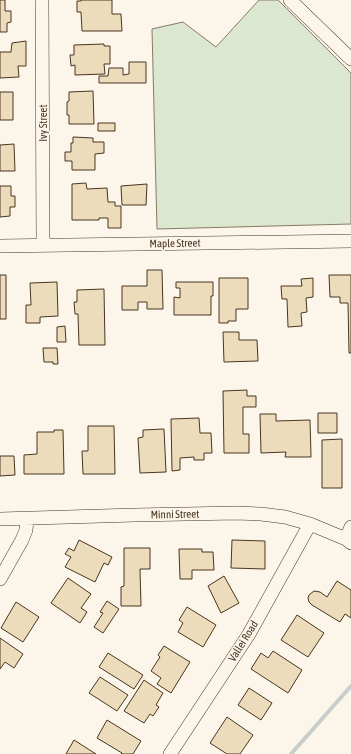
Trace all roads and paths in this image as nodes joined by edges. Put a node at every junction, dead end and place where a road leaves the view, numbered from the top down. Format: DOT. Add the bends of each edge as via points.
graph roads {
  1 [pos="42,0"];
  2 [pos="290,0"];
  3 [pos="351,59"];
  4 [pos="351,241"];
  5 [pos="44,245"];
  6 [pos="0,246"];
  7 [pos="0,519"];
  8 [pos="27,519"];
  9 [pos="310,524"];
  10 [pos="349,536"];
  11 [pos="0,579"];
  12 [pos="170,754"];
  1 -- 5 [label="street, Ivy Street"];
  2 -- 3 [label="street"];
  4 -- 5 [label="street, Maple Street"];
  5 -- 6 [label="street, Maple Street"];
  7 -- 8 [label="street, Minni Street"];
  8 -- 9 [label="street, Minni Street" via="261,514 285,516"];
  8 -- 11 [label="street" via="22,540"];
  9 -- 10 [label="street, Minni Street"];
  9 -- 12 [label="street, Vallei Road" via="248,634"];
}
